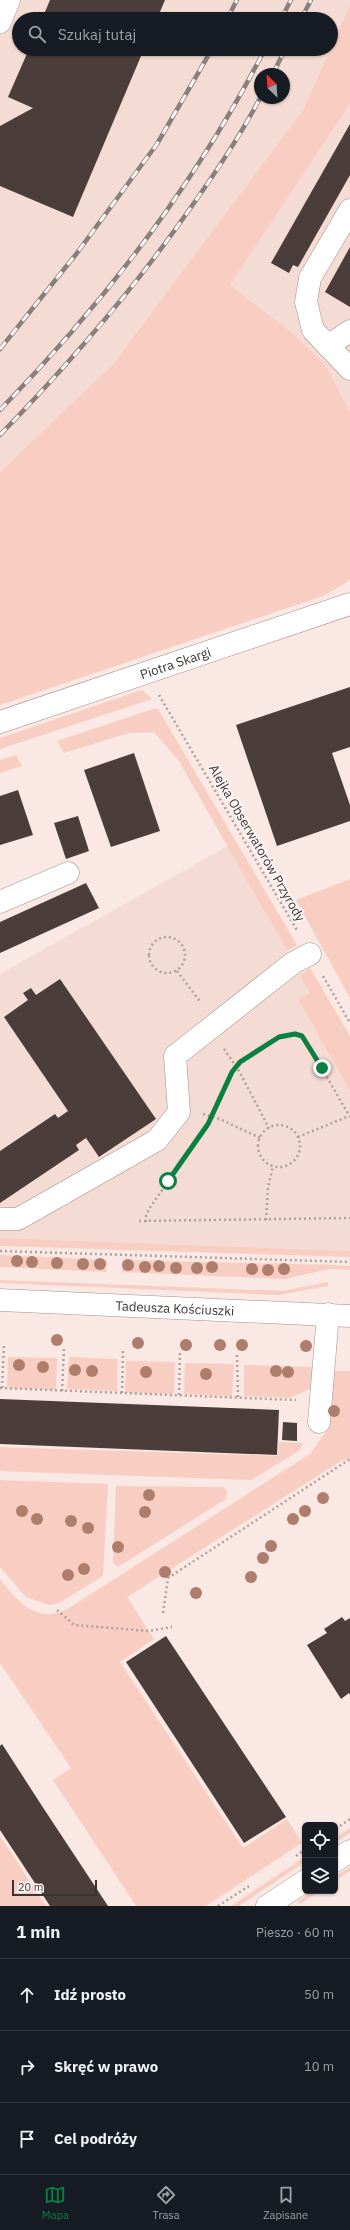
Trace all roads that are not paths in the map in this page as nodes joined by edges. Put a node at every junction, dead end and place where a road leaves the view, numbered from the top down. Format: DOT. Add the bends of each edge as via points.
graph roads {
  1 [pos="9,0"];
  2 [pos="0,22"];
  3 [pos="350,210"];
  4 [pos="350,331"];
  5 [pos="328,346"];
  6 [pos="350,369"];
  7 [pos="350,604"];
  8 [pos="0,722"];
  9 [pos="68,873"];
  10 [pos="0,902"];
  11 [pos="310,954"];
  12 [pos="0,1219"];
  13 [pos="0,1300"];
  14 [pos="328,1314"];
  15 [pos="350,1316"];
  16 [pos="319,1422"];
  17 [pos="350,1851"];
  18 [pos="338,1859"];
  19 [pos="302,1883"];
  20 [pos="267,1906"];
  1 -- 2 [label="street"];
  3 -- 5 [label="street" via="310,278 306,302 313,330"];
  4 -- 5 [label="street"];
  5 -- 6 [label="street"];
  7 -- 8 [label="street, Piotra Skargi"];
  9 -- 10 [label="street"];
  11 -- 12 [label="street" via="293,963 175,1056 179,1112 157,1140 18,1219"];
  13 -- 14 [label="street, Tadeusza Kościuszki"];
  14 -- 15 [label="street, Tadeusza Kościuszki"];
  14 -- 16 [label="street"];
  17 -- 18 [label="street"];
  19 -- 20 [label="street"];
}
